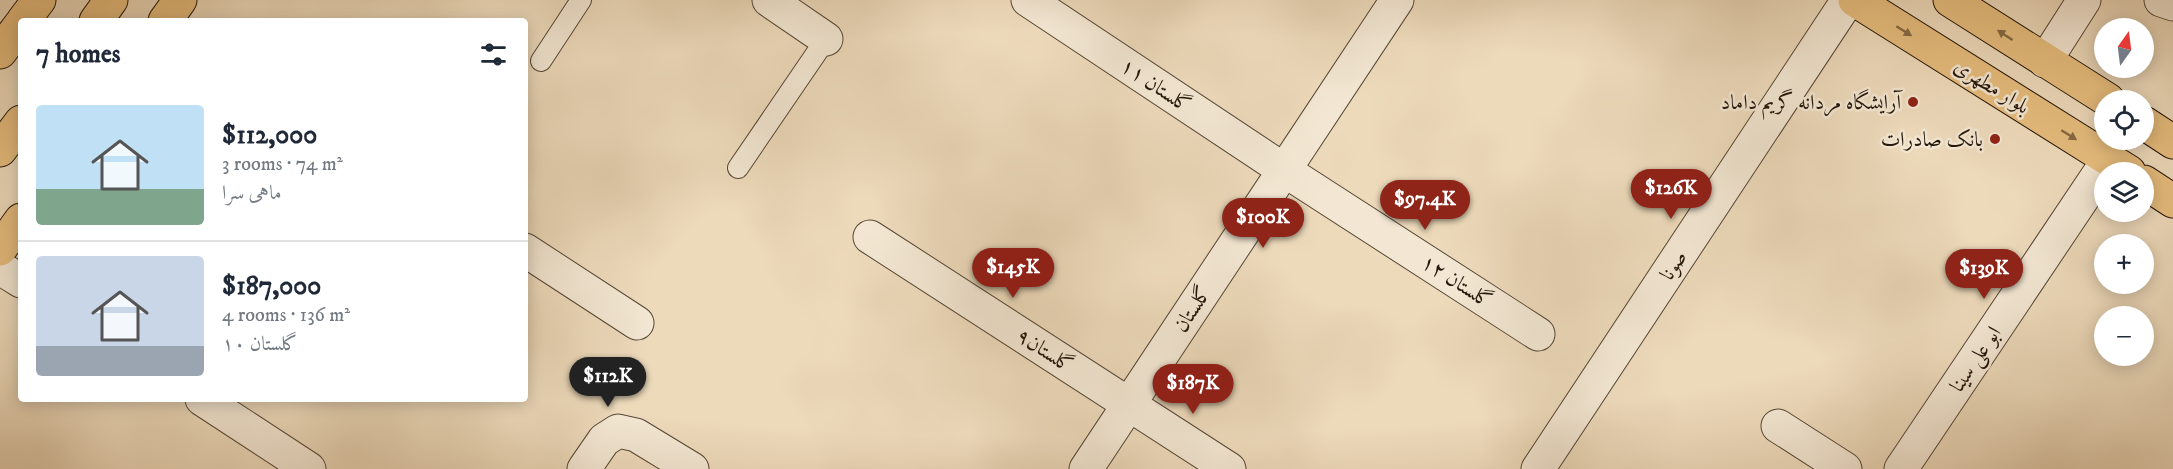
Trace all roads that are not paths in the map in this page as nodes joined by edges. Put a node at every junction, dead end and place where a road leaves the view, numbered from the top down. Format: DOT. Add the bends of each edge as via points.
graph roads {
  1 [pos="39,0"];
  2 [pos="111,0"];
  3 [pos="581,0"];
  4 [pos="769,0"];
  5 [pos="1028,0"];
  6 [pos="1397,0"];
  7 [pos="1848,0"];
  8 [pos="1855,0"];
  9 [pos="1950,0"];
  10 [pos="2084,0"];
  11 [pos="2161,0"];
  12 [pos="2173,4"];
  13 [pos="25,18"];
  14 [pos="98,18"];
  15 [pos="18,27"];
  16 [pos="826,39"];
  17 [pos="0,52"];
  18 [pos="541,61"];
  19 [pos="2045,61"];
  20 [pos="2094,91"];
  21 [pos="18,126"];
  22 [pos="2154,130"];
  23 [pos="2173,142"];
  24 [pos="0,150"];
  25 [pos="2113,162"];
  26 [pos="738,168"];
  27 [pos="1284,170"];
  28 [pos="2154,189"];
  29 [pos="2094,201"];
  30 [pos="2173,201"];
  31 [pos="18,224"];
  32 [pos="870,237"];
  33 [pos="0,249"];
  34 [pos="528,252"];
  35 [pos="0,268"];
  36 [pos="18,279"];
  37 [pos="637,323"];
  38 [pos="1538,334"];
  39 [pos="207,402"];
  40 [pos="1129,405"];
  41 [pos="1778,426"];
  42 [pos="309,469"];
  43 [pos="584,469"];
  44 [pos="692,469"];
  45 [pos="1086,469"];
  46 [pos="1229,469"];
  47 [pos="1538,469"];
  48 [pos="1845,469"];
  49 [pos="1901,469"];
  1 -- 13 [label="main road"];
  2 -- 14 [label="main road"];
  3 -- 18 [label="lane"];
  4 -- 16 [label="street"];
  5 -- 27 [label="street, گلستان ۱۱"];
  6 -- 27 [label="street, گلستان"];
  7 -- 47 [label="street, صونا"];
  8 -- 25 [label="main road, بلوار مطهری, one-way"];
  19 -- 9 [label="main road, one-way"];
  10 -- 19 [label="street"];
  11 -- 12 [label="street"];
  15 -- 17 [label="main road"];
  16 -- 26 [label="lane"];
  19 -- 20 [label="main road"];
  21 -- 24 [label="main road"];
  22 -- 23 [label="main road"];
  27 -- 38 [label="street, گلستان ۱۲"];
  27 -- 40 [label="street, گلستان"];
  28 -- 30 [label="main road"];
  29 -- 49 [label="street, ابو علی سینا"];
  31 -- 33 [label="main road"];
  32 -- 40 [label="street, گلستان۹"];
  34 -- 37 [label="street"];
  35 -- 36 [label="street"];
  39 -- 42 [label="street"];
  40 -- 45 [label="street, گلستان"];
  40 -- 46 [label="street, گلستان۹"];
  41 -- 48 [label="street"];
  43 -- 44 [label="street" via="604,440 618,431 636,435"];
}
